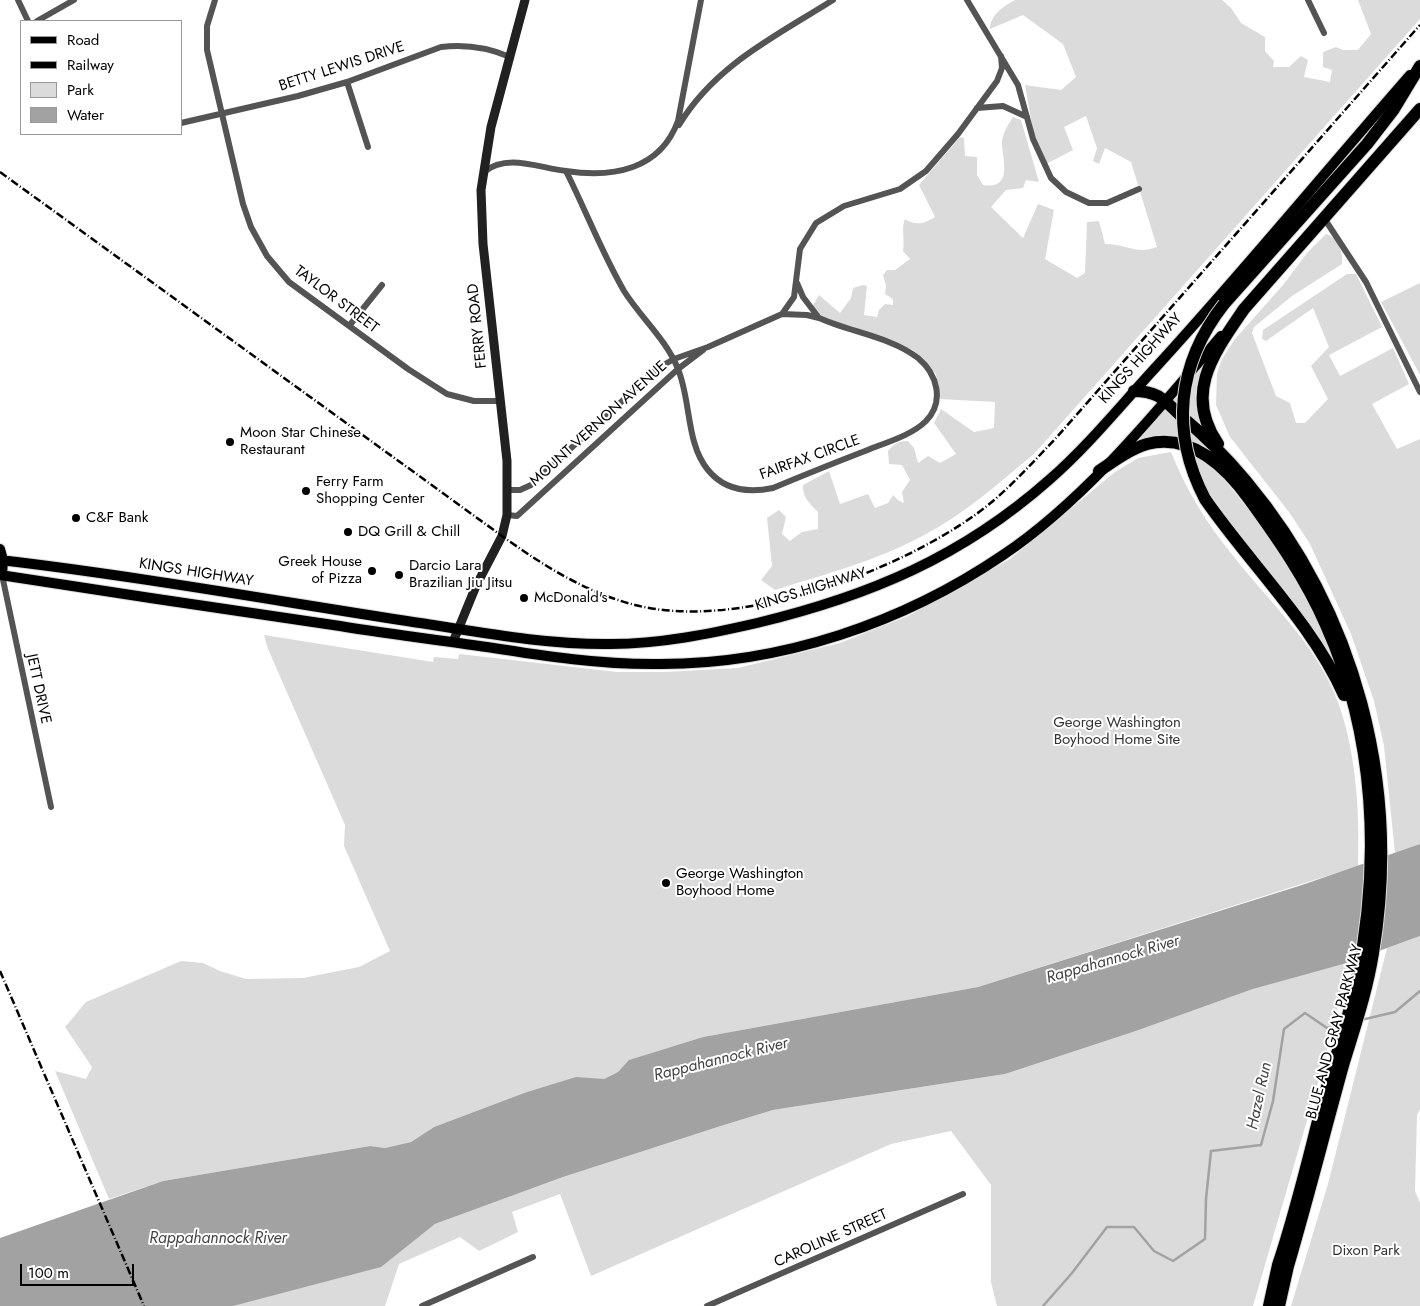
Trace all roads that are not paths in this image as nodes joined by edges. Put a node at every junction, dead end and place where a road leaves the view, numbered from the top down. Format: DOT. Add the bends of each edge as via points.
graph roads {
  1 [pos="18,0"];
  2 [pos="74,0"];
  3 [pos="215,0"];
  4 [pos="526,0"];
  5 [pos="700,0"];
  6 [pos="833,0"];
  7 [pos="967,0"];
  8 [pos="1308,0"];
  9 [pos="28,20"];
  10 [pos="39,20"];
  11 [pos="1324,33"];
  12 [pos="1001,56"];
  13 [pos="510,57"];
  14 [pos="1420,65"];
  15 [pos="347,82"];
  16 [pos="977,108"];
  17 [pos="1420,109"];
  18 [pos="221,115"];
  19 [pos="1027,118"];
  20 [pos="182,123"];
  21 [pos="672,136"];
  22 [pos="368,147"];
  23 [pos="566,171"];
  24 [pos="482,174"];
  25 [pos="1139,189"];
  26 [pos="1324,218"];
  27 [pos="796,282"];
  28 [pos="382,285"];
  29 [pos="1244,309"];
  30 [pos="782,314"];
  31 [pos="819,318"];
  32 [pos="349,326"];
  33 [pos="708,347"];
  34 [pos="674,358"];
  35 [pos="678,369"];
  36 [pos="1134,391"];
  37 [pos="1420,392"];
  38 [pos="501,401"];
  39 [pos="1165,401"];
  40 [pos="1234,467"];
  41 [pos="1100,471"];
  42 [pos="509,490"];
  43 [pos="507,515"];
  44 [pos="0,549"];
  45 [pos="1,560"];
  46 [pos="1,574"];
  47 [pos="2,595"];
  48 [pos="458,628"];
  49 [pos="453,642"];
  50 [pos="1365,764"];
  51 [pos="51,807"];
  52 [pos="1376,818"];
  53 [pos="1339,1062"];
  54 [pos="963,1194"];
  55 [pos="1284,1241"];
  56 [pos="533,1257"];
  57 [pos="1277,1305"];
  58 [pos="422,1306"];
  59 [pos="707,1306"];
  60 [pos="1262,1306"];
  1 -- 9 [label="street"];
  2 -- 10 [label="street"];
  3 -- 18 [label="street, TAYLOR STREET" via="208,17 206,38"];
  4 -- 13 [label="main road, FERRY ROAD"];
  5 -- 21 [label="street" via="682,104"];
  6 -- 21 [label="street" via="727,68 700,95"];
  7 -- 12 [label="street"];
  8 -- 11 [label="street"];
  12 -- 16 [label="street" via="1002,68 997,81"];
  12 -- 19 [label="street" via="1018,85"];
  13 -- 15 [label="street, BETTY LEWIS DRIVE" via="482,48 441,47"];
  13 -- 24 [label="main road, FERRY ROAD"];
  14 -- 36 [label="main road, KINGS HIGHWAY"];
  14 -- 50 [label="highway, bridge" via="1394,109 1367,144 1224,304 1194,352 1183,403 1183,437 1187,455 1205,499 1325,658 1345,697"];
  15 -- 18 [label="street, BETTY LEWIS DRIVE"];
  15 -- 22 [label="street"];
  16 -- 19 [label="street" via="1003,106"];
  16 -- 27 [label="street" via="938,160 914,181 890,194 833,210 816,222 800,249"];
  17 -- 26 [label="highway, KINGS HIGHWAY"];
  18 -- 20 [label="street, BETTY LEWIS DRIVE"];
  18 -- 32 [label="street, TAYLOR STREET" via="243,204 267,256 289,282"];
  19 -- 25 [label="street" via="1046,171 1066,192 1098,204"];
  21 -- 23 [label="street" via="649,160 630,168 602,173"];
  23 -- 24 [label="street" via="512,162 495,165"];
  23 -- 34 [label="street, FAIRFAX CIRCLE" via="625,291"];
  24 -- 38 [label="main road, FERRY ROAD" via="483,244"];
  26 -- 29 [label="highway, KINGS HIGHWAY"];
  26 -- 37 [label="street" via="1366,282"];
  27 -- 30 [label="street" via="794,297"];
  27 -- 31 [label="street"];
  28 -- 32 [label="street"];
  29 -- 39 [label="main road, KINGS HIGHWAY"];
  29 -- 40 [label="highway" via="1212,359 1202,393 1214,439"];
  30 -- 31 [label="street, FAIRFAX CIRCLE"];
  30 -- 33 [label="street, MOUNT VERNON AVENUE"];
  31 -- 35 [label="street, FAIRFAX CIRCLE" via="909,352 926,366 937,389 936,404 927,420 896,438 773,488 739,490 718,480 701,461"];
  32 -- 38 [label="street, TAYLOR STREET" via="447,394 478,402"];
  33 -- 34 [label="street, MOUNT VERNON AVENUE"];
  33 -- 35 [label="street, MOUNT VERNON AVENUE"];
  34 -- 35 [label="street, FAIRFAX CIRCLE"];
  34 -- 42 [label="street, MOUNT VERNON AVENUE" via="643,382 531,485"];
  35 -- 43 [label="street, MOUNT VERNON AVENUE" via="517,516"];
  36 -- 39 [label="highway" via="1151,393"];
  36 -- 48 [label="main road, KINGS HIGHWAY" via="1051,478 988,529 931,563 858,594 803,612 723,631 634,644 579,644"];
  38 -- 42 [label="main road, FERRY ROAD"];
  39 -- 40 [label="highway"];
  39 -- 41 [label="main road, KINGS HIGHWAY"];
  40 -- 52 [label="highway, BLUE AND GRAY PARKWAY" via="1260,498 1303,562 1334,620 1368,723 1378,779"];
  41 -- 49 [label="main road, KINGS HIGHWAY" via="1040,526 978,571 878,622 796,648 728,660 660,664 563,659"];
  41 -- 50 [label="highway" via="1140,447 1171,442 1201,451 1231,477 1279,540 1326,624 1351,694"];
  42 -- 43 [label="main road, FERRY ROAD"];
  43 -- 48 [label="main road, FERRY ROAD" via="502,536"];
  44 -- 45 [label="main road"];
  45 -- 46 [label="main road"];
  45 -- 48 [label="main road, KINGS HIGHWAY"];
  46 -- 47 [label="street, JETT DRIVE"];
  46 -- 49 [label="main road, KINGS HIGHWAY"];
  47 -- 51 [label="street, JETT DRIVE"];
  48 -- 49 [label="main road, FERRY ROAD"];
  50 -- 52 [label="highway, BLUE AND GRAY PARKWAY"];
  52 -- 53 [label="highway, BLUE AND GRAY PARKWAY" via="1381,888 1374,953 1361,1006"];
  53 -- 55 [label="highway, BLUE AND GRAY PARKWAY"];
  53 -- 57 [label="highway, BLUE AND GRAY PARKWAY"];
  54 -- 59 [label="street, CAROLINE STREET"];
  55 -- 57 [label="highway, BLUE AND GRAY PARKWAY"];
  55 -- 60 [label="highway"];
  56 -- 58 [label="street"];
}
